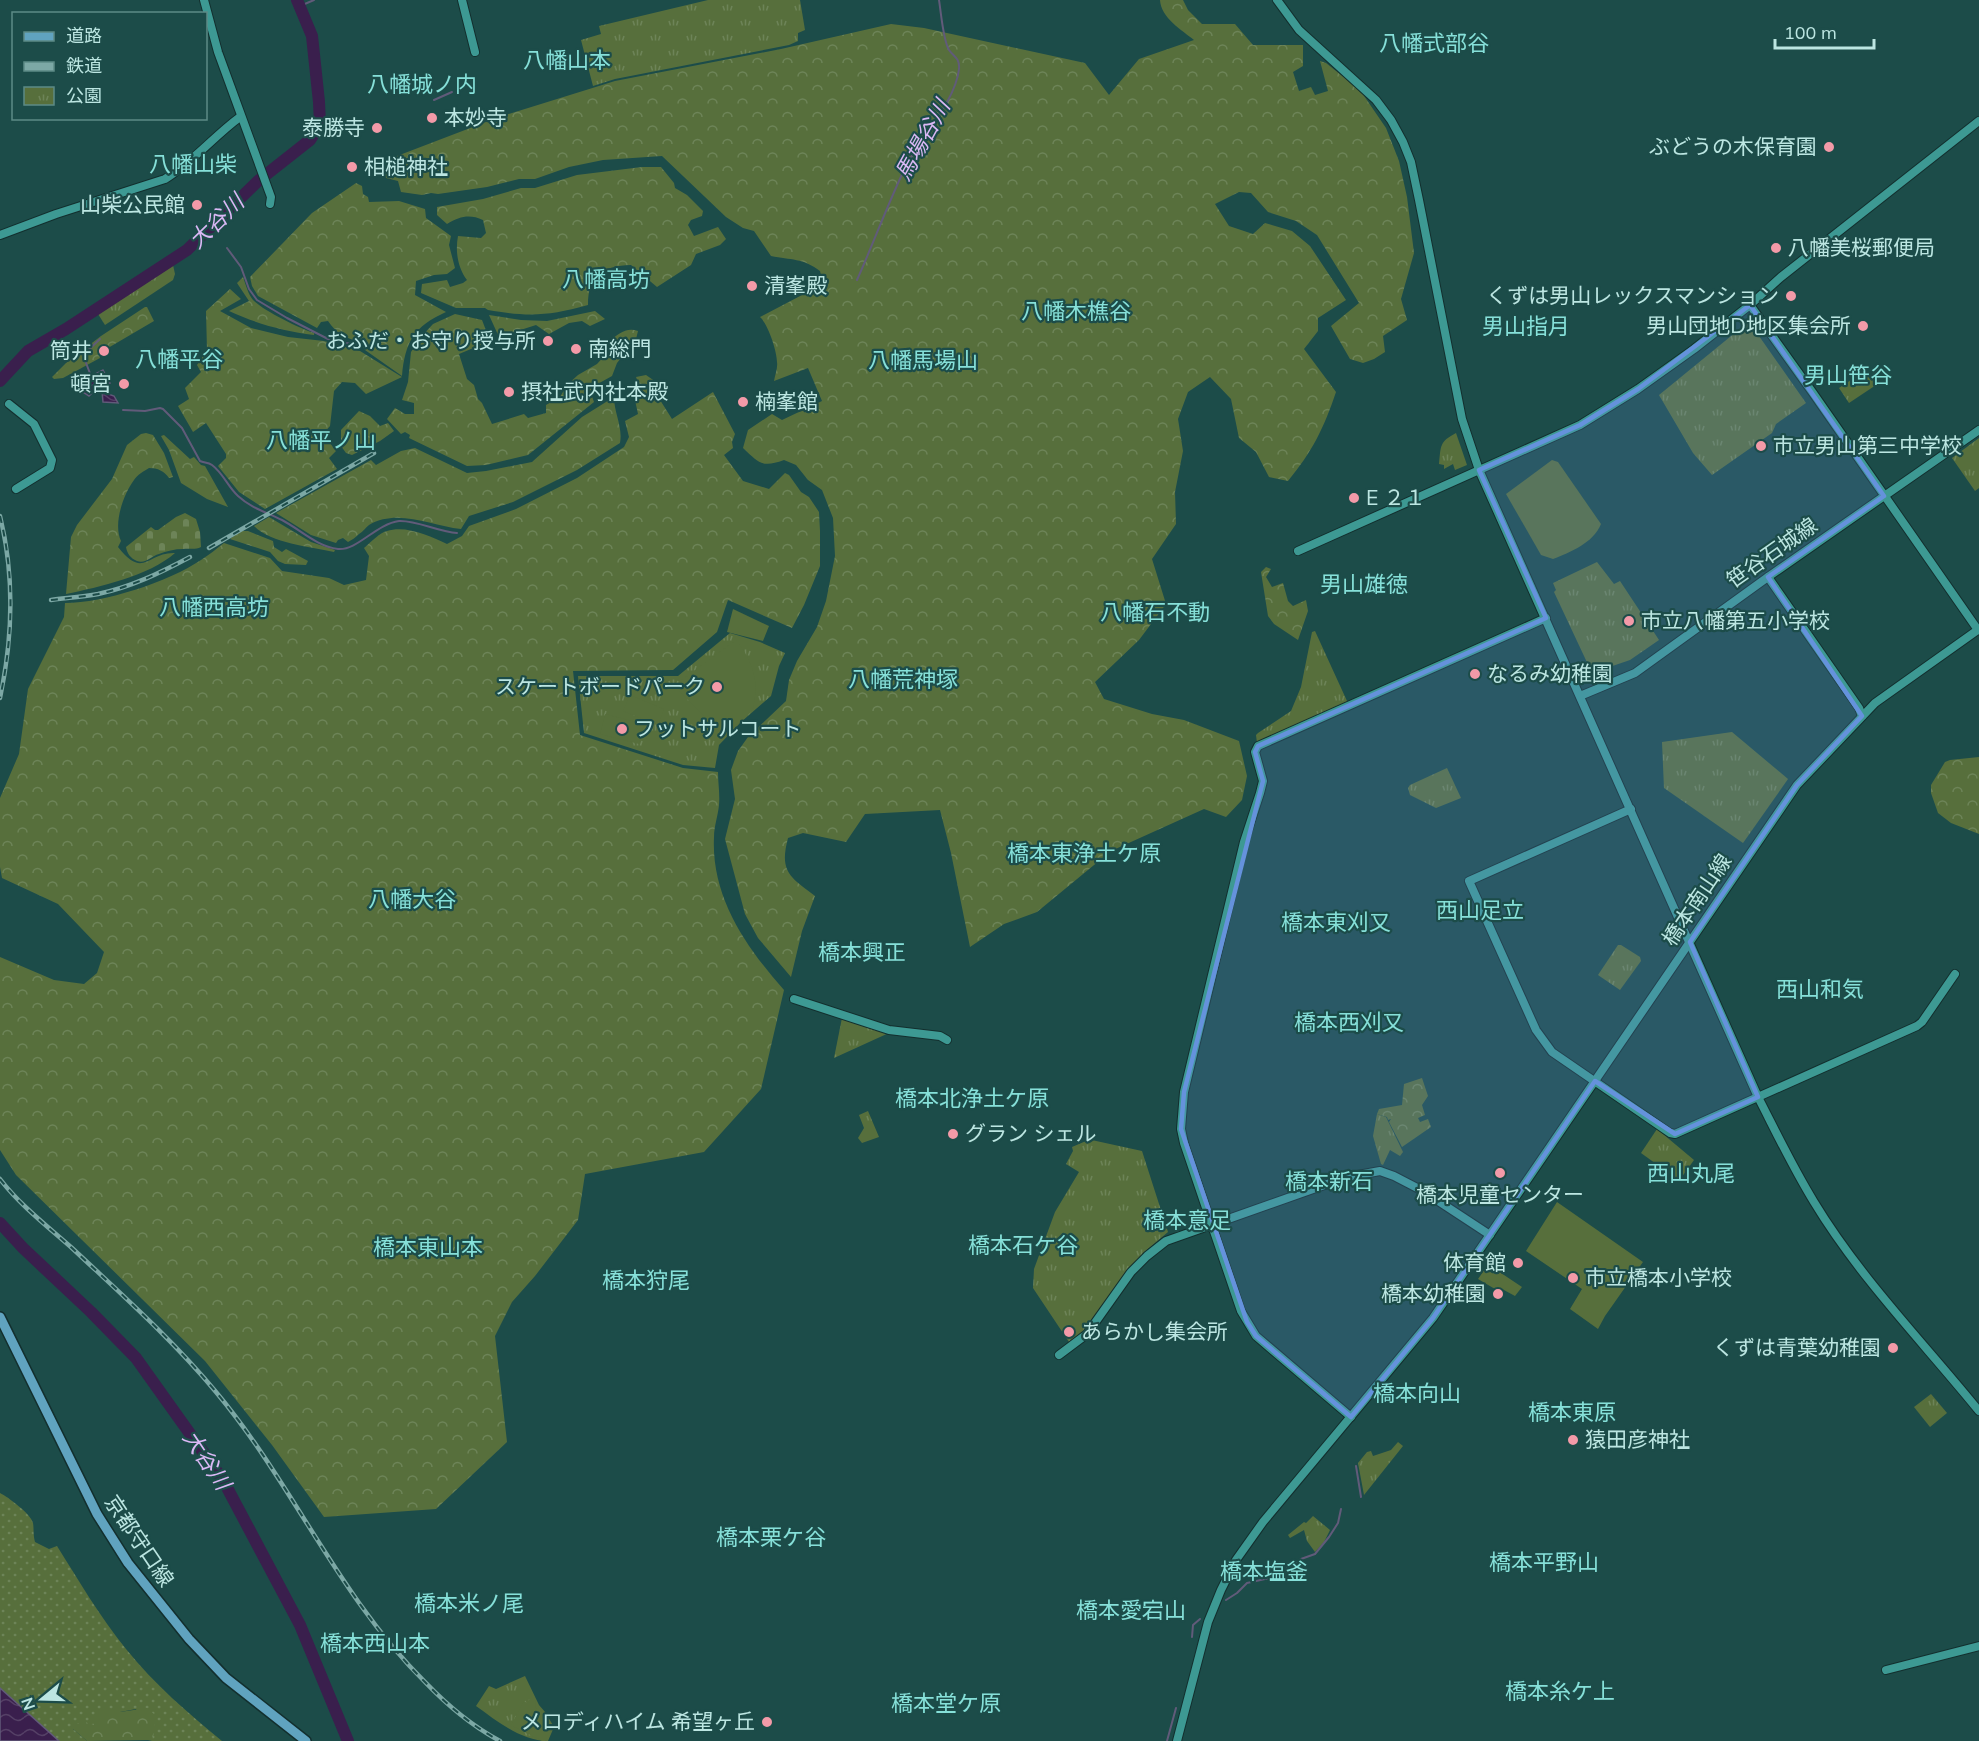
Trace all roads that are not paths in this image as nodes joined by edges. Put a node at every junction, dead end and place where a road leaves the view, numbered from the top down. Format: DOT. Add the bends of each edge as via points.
graph roads {
  1 [pos="204,0"];
  2 [pos="462,0"];
  3 [pos="1277,0"];
  4 [pos="475,52"];
  5 [pos="240,117"];
  6 [pos="1979,121"];
  7 [pos="270,204"];
  8 [pos="0,235"];
  9 [pos="1750,305"];
  10 [pos="9,404"];
  11 [pos="1979,430"];
  12 [pos="1479,470"];
  13 [pos="16,489"];
  14 [pos="1884,496"];
  15 [pos="1298,551"];
  16 [pos="1768,577"];
  17 [pos="1546,618"];
  18 [pos="1978,630"];
  19 [pos="1580,696"];
  20 [pos="1862,716"];
  21 [pos="1631,809"];
  22 [pos="1690,942"];
  23 [pos="1955,974"];
  24 [pos="794,999"];
  25 [pos="947,1040"];
  26 [pos="1595,1082"];
  27 [pos="1758,1096"];
  28 [pos="1212,1225"];
  29 [pos="1490,1234"];
  30 [pos="0,1317"];
  31 [pos="1059,1355"];
  32 [pos="1979,1411"];
  33 [pos="1351,1417"];
  34 [pos="1979,1647"];
  35 [pos="1886,1670"];
  36 [pos="306,1741"];
  37 [pos="1177,1741"];
  1 -- 5 [label="street"];
  2 -- 4 [label="street"];
  3 -- 12 [label="street" via="1299,30 1376,100 1403,142 1411,162 1462,419"];
  5 -- 7 [label="street"];
  5 -- 8 [label="street" via="165,179"];
  6 -- 9 [label="street"];
  9 -- 12 [label="street" via="1638,389 1580,424"];
  9 -- 14 [label="street"];
  10 -- 13 [label="street" via="33,424 52,460 50,468"];
  11 -- 14 [label="street, 笹谷石城線"];
  12 -- 15 [label="street"];
  12 -- 17 [label="street"];
  14 -- 16 [label="street, 笹谷石城線"];
  14 -- 18 [label="street"];
  16 -- 19 [label="street, 笹谷石城線" via="1635,673"];
  16 -- 20 [label="street"];
  17 -- 19 [label="street"];
  17 -- 28 [label="street" via="1258,746 1255,752 1263,781 1244,842 1181,1112 1184,1143"];
  18 -- 20 [label="street, 橋本南山線"];
  19 -- 21 [label="street"];
  20 -- 22 [label="street, 橋本南山線" via="1797,785"];
  21 -- 22 [label="street"];
  21 -- 26 [label="street" via="1469,881 1540,1036 1552,1052"];
  22 -- 26 [label="street, 橋本南山線"];
  22 -- 27 [label="street"];
  23 -- 27 [label="street" via="1917,1026"];
  24 -- 25 [label="street" via="889,1030"];
  26 -- 27 [label="street" via="1675,1134"];
  26 -- 29 [label="street, 橋本南山線"];
  27 -- 32 [label="street" via="1814,1203 1877,1291"];
  28 -- 29 [label="street" via="1347,1177 1380,1171 1423,1191"];
  28 -- 31 [label="street" via="1166,1241 1147,1256 1086,1334"];
  28 -- 33 [label="street" via="1241,1311 1256,1336"];
  29 -- 33 [label="street, 橋本南山線" via="1433,1318"];
  30 -- 36 [label="main road, 京都守口線" via="92,1505 128,1563 226,1678"];
  33 -- 37 [label="street, 橋本南山線" via="1236,1560 1208,1622"];
  34 -- 35 [label="street"];
}
